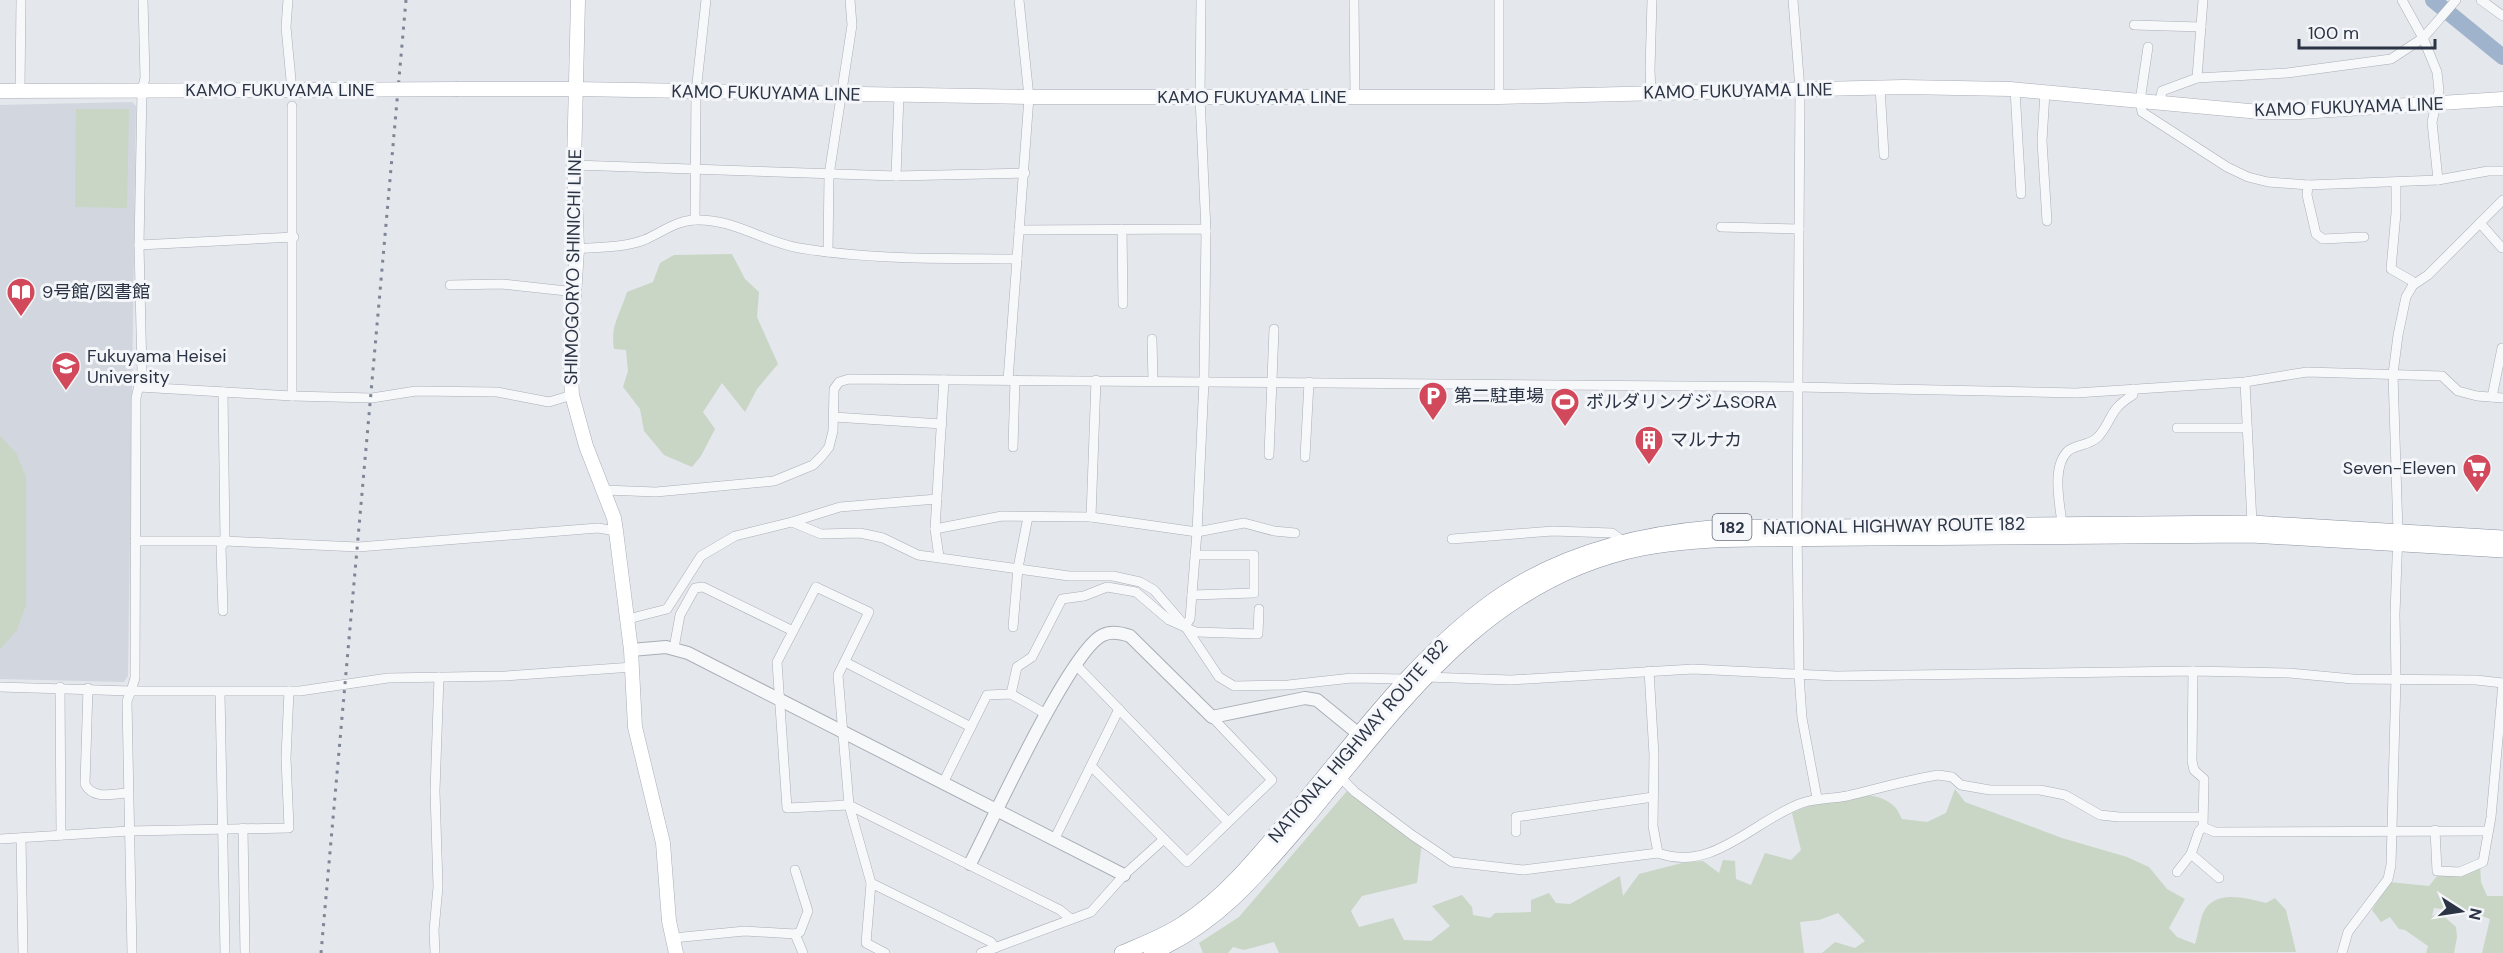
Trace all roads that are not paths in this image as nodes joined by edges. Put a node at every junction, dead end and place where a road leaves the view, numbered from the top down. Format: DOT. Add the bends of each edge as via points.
graph roads {
  1 [pos="21,0"];
  2 [pos="143,0"];
  3 [pos="288,0"];
  4 [pos="578,0"];
  5 [pos="706,0"];
  6 [pos="850,0"];
  7 [pos="1019,0"];
  8 [pos="1201,0"];
  9 [pos="1354,0"];
  10 [pos="1499,0"];
  11 [pos="1652,0"];
  12 [pos="1793,0"];
  13 [pos="2203,0"];
  14 [pos="2402,0"];
  15 [pos="2456,0"];
  16 [pos="2482,0"];
  17 [pos="2503,16"];
  18 [pos="2134,25"];
  19 [pos="2201,27"];
  20 [pos="2423,38"];
  21 [pos="2148,47"];
  22 [pos="2197,78"];
  23 [pos="291,80"];
  24 [pos="1880,87"];
  25 [pos="575,89"];
  26 [pos="20,90"];
  27 [pos="142,90"];
  28 [pos="1800,90"];
  29 [pos="2016,90"];
  30 [pos="0,91"];
  31 [pos="696,92"];
  32 [pos="2045,92"];
  33 [pos="1651,93"];
  34 [pos="843,94"];
  35 [pos="899,95"];
  36 [pos="1029,97"];
  37 [pos="1200,97"];
  38 [pos="1355,97"];
  39 [pos="1499,97"];
  40 [pos="2503,99"];
  41 [pos="2140,101"];
  42 [pos="2160,103"];
  43 [pos="2436,104"];
  44 [pos="292,106"];
  45 [pos="1884,155"];
  46 [pos="574,165"];
  47 [pos="694,169"];
  48 [pos="2503,171"];
  49 [pos="1025,173"];
  50 [pos="829,175"];
  51 [pos="896,176"];
  52 [pos="2438,180"];
  53 [pos="2396,182"];
  54 [pos="2308,185"];
  55 [pos="2021,194"];
  56 [pos="2503,200"];
  57 [pos="695,220"];
  58 [pos="2047,221"];
  59 [pos="2480,223"];
  60 [pos="1721,227"];
  61 [pos="1122,229"];
  62 [pos="1799,229"];
  63 [pos="1019,230"];
  64 [pos="1206,231"];
  65 [pos="294,237"];
  66 [pos="2364,237"];
  67 [pos="139,245"];
  68 [pos="2502,248"];
  69 [pos="577,249"];
  70 [pos="828,252"];
  71 [pos="1017,259"];
  72 [pos="450,285"];
  73 [pos="2413,285"];
  74 [pos="576,292"];
  75 [pos="1122,304"];
  76 [pos="1274,329"];
  77 [pos="1152,339"];
  78 [pos="2502,348"];
  79 [pos="2393,374"];
  80 [pos="944,380"];
  81 [pos="1012,380"];
  82 [pos="1096,380"];
  83 [pos="1152,381"];
  84 [pos="1204,381"];
  85 [pos="1272,382"];
  86 [pos="1309,382"];
  87 [pos="2245,382"];
  88 [pos="139,387"];
  89 [pos="1798,387"];
  90 [pos="2133,389"];
  91 [pos="223,392"];
  92 [pos="572,395"];
  93 [pos="292,396"];
  94 [pos="2492,397"];
  95 [pos="2503,398"];
  96 [pos="834,417"];
  97 [pos="942,424"];
  98 [pos="2177,428"];
  99 [pos="2247,428"];
  100 [pos="1013,447"];
  101 [pos="1269,455"];
  102 [pos="1305,457"];
  103 [pos="604,490"];
  104 [pos="937,499"];
  105 [pos="1028,517"];
  106 [pos="1091,517"];
  107 [pos="792,522"];
  108 [pos="2252,523"];
  109 [pos="2062,525"];
  110 [pos="935,529"];
  111 [pos="616,531"];
  112 [pos="1197,532"];
  113 [pos="1295,533"];
  114 [pos="1797,534"];
  115 [pos="2398,538"];
  116 [pos="2503,538"];
  117 [pos="1452,539"];
  118 [pos="135,541"];
  119 [pos="225,541"];
  120 [pos="1623,541"];
  121 [pos="2503,550"];
  122 [pos="1195,555"];
  123 [pos="939,557"];
  124 [pos="1018,568"];
  125 [pos="1192,595"];
  126 [pos="1259,609"];
  127 [pos="223,611"];
  128 [pos="628,619"];
  129 [pos="1185,626"];
  130 [pos="1013,627"];
  131 [pos="793,631"];
  132 [pos="674,648"];
  133 [pos="631,650"];
  134 [pos="846,662"];
  135 [pos="1076,665"];
  136 [pos="633,667"];
  137 [pos="1649,671"];
  138 [pos="2193,671"];
  139 [pos="1799,674"];
  140 [pos="439,677"];
  141 [pos="1424,677"];
  142 [pos="2396,678"];
  143 [pos="1407,679"];
  144 [pos="2503,683"];
  145 [pos="0,687"];
  146 [pos="60,687"];
  147 [pos="87,688"];
  148 [pos="131,691"];
  149 [pos="290,691"];
  150 [pos="220,692"];
  151 [pos="1011,694"];
  152 [pos="778,699"];
  153 [pos="1119,709"];
  154 [pos="1046,714"];
  155 [pos="1212,717"];
  156 [pos="971,727"];
  157 [pos="843,732"];
  158 [pos="1364,739"];
  159 [pos="1092,767"];
  160 [pos="1336,773"];
  161 [pos="942,783"];
  162 [pos="128,793"];
  163 [pos="1653,797"];
  164 [pos="1817,798"];
  165 [pos="849,805"];
  166 [pos="997,811"];
  167 [pos="1228,822"];
  168 [pos="2202,822"];
  169 [pos="223,828"];
  170 [pos="243,828"];
  171 [pos="2392,830"];
  172 [pos="2434,830"];
  173 [pos="129,831"];
  174 [pos="2487,831"];
  175 [pos="1516,832"];
  176 [pos="61,835"];
  177 [pos="21,838"];
  178 [pos="0,839"];
  179 [pos="1164,839"];
  180 [pos="1054,840"];
  181 [pos="1658,853"];
  182 [pos="2191,854"];
  183 [pos="970,864"];
  184 [pos="795,870"];
  185 [pos="2177,872"];
  186 [pos="1124,875"];
  187 [pos="2219,878"];
  188 [pos="871,883"];
  189 [pos="1071,919"];
  190 [pos="795,934"];
  191 [pos="673,938"];
  192 [pos="995,948"];
  193 [pos="23,953"];
  194 [pos="132,953"];
  195 [pos="225,953"];
  196 [pos="246,953"];
  197 [pos="435,953"];
  198 [pos="676,953"];
  199 [pos="803,953"];
  200 [pos="885,953"];
  201 [pos="981,953"];
  202 [pos="1122,953"];
  203 [pos="1151,953"];
  204 [pos="2342,953"];
  1 -- 26 [label="street"];
  2 -- 27 [label="street"];
  3 -- 23 [label="street" via="286,27"];
  4 -- 25 [label="main road, SHIMOGORYO SHINICHI LINE"];
  5 -- 31 [label="street"];
  6 -- 34 [label="street" via="852,25"];
  7 -- 36 [label="street"];
  8 -- 37 [label="street"];
  9 -- 38 [label="street"];
  10 -- 39 [label="street"];
  11 -- 33 [label="street"];
  12 -- 28 [label="street"];
  13 -- 19 [label="street"];
  14 -- 20 [label="street"];
  15 -- 20 [label="street"];
  16 -- 17 [label="street"];
  18 -- 19 [label="street"];
  19 -- 22 [label="street"];
  20 -- 22 [label="street" via="2391,59 2287,73"];
  20 -- 43 [label="street" via="2438,72"];
  21 -- 41 [label="street"];
  22 -- 42 [label="street" via="2162,92"];
  24 -- 28 [label="main road, KAMO FUKUYAMA LINE"];
  24 -- 29 [label="main road, KAMO FUKUYAMA LINE"];
  24 -- 45 [label="street"];
  25 -- 27 [label="main road, KAMO FUKUYAMA LINE, bridge"];
  25 -- 31 [label="main road, KAMO FUKUYAMA LINE"];
  25 -- 46 [label="main road, SHIMOGORYO SHINICHI LINE"];
  26 -- 27 [label="main road, KAMO FUKUYAMA LINE"];
  26 -- 30 [label="main road, KAMO FUKUYAMA LINE"];
  27 -- 67 [label="street"];
  28 -- 33 [label="main road, KAMO FUKUYAMA LINE"];
  28 -- 62 [label="street"];
  29 -- 32 [label="main road, KAMO FUKUYAMA LINE"];
  29 -- 55 [label="street"];
  31 -- 34 [label="main road, KAMO FUKUYAMA LINE"];
  31 -- 47 [label="street"];
  32 -- 41 [label="main road, KAMO FUKUYAMA LINE"];
  32 -- 58 [label="street" via="2042,141"];
  33 -- 39 [label="main road, KAMO FUKUYAMA LINE"];
  34 -- 35 [label="main road, KAMO FUKUYAMA LINE"];
  34 -- 50 [label="street"];
  35 -- 36 [label="main road, KAMO FUKUYAMA LINE"];
  35 -- 51 [label="street"];
  36 -- 37 [label="main road, KAMO FUKUYAMA LINE"];
  36 -- 49 [label="street"];
  37 -- 38 [label="main road, KAMO FUKUYAMA LINE"];
  37 -- 64 [label="street"];
  38 -- 39 [label="main road, KAMO FUKUYAMA LINE"];
  40 -- 43 [label="main road, KAMO FUKUYAMA LINE"];
  41 -- 42 [label="main road, KAMO FUKUYAMA LINE"];
  41 -- 54 [label="street" via="2142,112 2237,172 2268,182"];
  42 -- 43 [label="main road, KAMO FUKUYAMA LINE" via="2260,112"];
  43 -- 52 [label="street" via="2432,122"];
  44 -- 65 [label="street"];
  46 -- 47 [label="street"];
  46 -- 69 [label="main road, SHIMOGORYO SHINICHI LINE"];
  47 -- 50 [label="street"];
  47 -- 57 [label="street"];
  48 -- 52 [label="street"];
  49 -- 51 [label="street"];
  49 -- 63 [label="street"];
  50 -- 51 [label="street"];
  50 -- 70 [label="street"];
  52 -- 53 [label="street"];
  53 -- 54 [label="street"];
  53 -- 73 [label="street" via="2391,269 2412,280"];
  54 -- 66 [label="street" via="2316,234 2323,239"];
  56 -- 59 [label="street"];
  57 -- 69 [label="street" via="679,222 625,245"];
  57 -- 70 [label="street" via="725,222 796,248"];
  59 -- 68 [label="street"];
  59 -- 73 [label="street"];
  60 -- 62 [label="street"];
  61 -- 63 [label="street"];
  61 -- 64 [label="street"];
  61 -- 75 [label="street"];
  62 -- 89 [label="street"];
  63 -- 71 [label="street"];
  64 -- 84 [label="street"];
  65 -- 67 [label="street"];
  65 -- 93 [label="street"];
  67 -- 88 [label="street"];
  69 -- 74 [label="main road, SHIMOGORYO SHINICHI LINE"];
  70 -- 71 [label="street"];
  71 -- 81 [label="street"];
  72 -- 74 [label="street" via="502,284"];
  73 -- 79 [label="street" via="2406,297"];
  74 -- 92 [label="main road, SHIMOGORYO SHINICHI LINE" via="570,358"];
  76 -- 85 [label="street"];
  77 -- 83 [label="street"];
  78 -- 94 [label="street"];
  79 -- 87 [label="street" via="2307,372"];
  79 -- 94 [label="street" via="2442,376 2457,390"];
  79 -- 115 [label="street"];
  80 -- 81 [label="street"];
  80 -- 96 [label="street" via="839,382 834,389"];
  80 -- 97 [label="street"];
  81 -- 82 [label="street"];
  81 -- 100 [label="street"];
  82 -- 83 [label="street"];
  82 -- 106 [label="street"];
  83 -- 84 [label="street"];
  84 -- 85 [label="street"];
  84 -- 112 [label="street"];
  85 -- 86 [label="street"];
  85 -- 101 [label="street"];
  86 -- 89 [label="street"];
  86 -- 102 [label="street"];
  87 -- 90 [label="street"];
  87 -- 99 [label="street"];
  88 -- 91 [label="street"];
  88 -- 118 [label="street"];
  89 -- 90 [label="street" via="2065,393"];
  89 -- 114 [label="street"];
  90 -- 109 [label="street" via="2133,395 2121,402 2098,437 2066,454 2059,482"];
  91 -- 93 [label="street"];
  91 -- 119 [label="street"];
  92 -- 93 [label="street" via="549,402 497,392 416,391 372,398"];
  92 -- 103 [label="main road, SHIMOGORYO SHINICHI LINE" via="586,446"];
  94 -- 95 [label="street"];
  96 -- 97 [label="street"];
  96 -- 103 [label="street" via="829,447 822,456 813,465 774,481 656,492"];
  97 -- 104 [label="street"];
  98 -- 99 [label="street"];
  99 -- 108 [label="street"];
  103 -- 111 [label="main road, SHIMOGORYO SHINICHI LINE"];
  104 -- 107 [label="street" via="840,507"];
  104 -- 110 [label="street"];
  105 -- 106 [label="street"];
  105 -- 110 [label="street" via="1002,516"];
  105 -- 124 [label="street"];
  106 -- 112 [label="street"];
  107 -- 123 [label="street" via="821,534 860,533 883,538 918,555"];
  107 -- 128 [label="street" via="735,536 701,556 667,609"];
  108 -- 109 [label="highway, NATIONAL HIGHWAY ROUTE 182 / 182"];
  108 -- 115 [label="highway, NATIONAL HIGHWAY ROUTE 182 / 182"];
  109 -- 114 [label="highway, NATIONAL HIGHWAY ROUTE 182 / 182"];
  110 -- 123 [label="street"];
  111 -- 119 [label="street" via="598,528 358,547"];
  111 -- 128 [label="main road, SHIMOGORYO SHINICHI LINE"];
  112 -- 113 [label="street" via="1244,523"];
  112 -- 122 [label="street"];
  114 -- 115 [label="highway, NATIONAL HIGHWAY ROUTE 182 / 182"];
  114 -- 120 [label="highway, NATIONAL HIGHWAY ROUTE 182 / 182" via="1711,528"];
  114 -- 139 [label="street"];
  114 -- 141 [label="highway, NATIONAL HIGHWAY ROUTE 182 / 182" via="1678,542 1600,560 1556,578 1492,615"];
  115 -- 116 [label="highway, NATIONAL HIGHWAY ROUTE 182 / 182"];
  115 -- 121 [label="highway, NATIONAL HIGHWAY ROUTE 182 / 182"];
  115 -- 142 [label="street"];
  117 -- 120 [label="street" via="1553,531 1612,533"];
  118 -- 119 [label="street"];
  118 -- 148 [label="street" via="135,678"];
  119 -- 127 [label="street"];
  120 -- 143 [label="highway, NATIONAL HIGHWAY ROUTE 182 / 182" via="1558,565 1484,607"];
  122 -- 125 [label="street"];
  122 -- 125 [label="street" via="1254,555 1254,593"];
  123 -- 124 [label="street"];
  124 -- 129 [label="street" via="1140,582 1154,590"];
  124 -- 130 [label="street"];
  125 -- 129 [label="street" via="1190,619"];
  126 -- 129 [label="street" via="1258,634 1196,632"];
  128 -- 133 [label="main road, SHIMOGORYO SHINICHI LINE"];
  129 -- 143 [label="street" via="1219,677 1234,686 1352,678"];
  129 -- 151 [label="street" via="1169,620 1136,592 1107,587 1062,599 1032,657 1017,667"];
  131 -- 132 [label="street" via="703,587 695,588 680,615"];
  131 -- 134 [label="street" via="816,587 869,612"];
  131 -- 152 [label="street" via="777,662"];
  132 -- 133 [label="street"];
  132 -- 152 [label="street"];
  133 -- 136 [label="main road, SHIMOGORYO SHINICHI LINE"];
  134 -- 156 [label="street"];
  134 -- 157 [label="street" via="838,675"];
  135 -- 153 [label="street"];
  135 -- 154 [label="street"];
  135 -- 155 [label="street" via="1101,635 1117,632 1130,636"];
  136 -- 140 [label="street"];
  136 -- 191 [label="main road, SHIMOGORYO SHINICHI LINE" via="635,728 663,843"];
  137 -- 139 [label="street" via="1702,669"];
  137 -- 141 [label="street" via="1511,680"];
  137 -- 163 [label="street"];
  138 -- 139 [label="street"];
  138 -- 142 [label="street"];
  138 -- 168 [label="street" via="2192,761 2194,770 2204,779"];
  139 -- 164 [label="street" via="1802,718"];
  140 -- 149 [label="street" via="388,678"];
  140 -- 197 [label="street"];
  141 -- 143 [label="street"];
  141 -- 158 [label="highway, NATIONAL HIGHWAY ROUTE 182 / 182"];
  142 -- 144 [label="street"];
  142 -- 171 [label="street"];
  143 -- 158 [label="highway, NATIONAL HIGHWAY ROUTE 182 / 182"];
  144 -- 174 [label="street"];
  145 -- 146 [label="street"];
  146 -- 147 [label="street"];
  146 -- 176 [label="street"];
  147 -- 148 [label="street"];
  147 -- 162 [label="street" via="86,784 99,795"];
  148 -- 150 [label="street"];
  148 -- 162 [label="street" via="127,701"];
  149 -- 150 [label="street"];
  149 -- 170 [label="street" via="286,758 289,828"];
  150 -- 169 [label="street"];
  151 -- 154 [label="street"];
  151 -- 156 [label="street" via="987,695"];
  152 -- 157 [label="street"];
  152 -- 165 [label="street" via="787,808"];
  153 -- 159 [label="street"];
  153 -- 167 [label="street"];
  154 -- 166 [label="street"];
  155 -- 158 [label="street" via="1305,698 1317,700"];
  155 -- 167 [label="street" via="1272,780"];
  156 -- 161 [label="street"];
  157 -- 161 [label="street"];
  157 -- 165 [label="street"];
  158 -- 160 [label="highway, NATIONAL HIGHWAY ROUTE 182 / 182"];
  159 -- 179 [label="street"];
  159 -- 180 [label="street"];
  160 -- 181 [label="street" via="1355,792 1452,862 1523,870"];
  160 -- 202 [label="highway, NATIONAL HIGHWAY ROUTE 182 / 182" via="1240,877 1205,908 1182,924"];
  160 -- 203 [label="highway, NATIONAL HIGHWAY ROUTE 182 / 182" via="1247,886 1202,926"];
  161 -- 166 [label="street"];
  162 -- 173 [label="street"];
  163 -- 175 [label="street" via="1516,817"];
  163 -- 181 [label="street"];
  164 -- 168 [label="street" via="1844,797 1938,775 1952,777 1960,785 1990,790 2040,790 2065,795 2109,816"];
  164 -- 181 [label="street" via="1779,814 1737,842 1712,851 1688,857"];
  165 -- 183 [label="street"];
  165 -- 188 [label="street"];
  166 -- 180 [label="street"];
  166 -- 183 [label="street"];
  167 -- 179 [label="street" via="1187,862"];
  168 -- 171 [label="street" via="2215,832"];
  168 -- 182 [label="street"];
  169 -- 170 [label="street"];
  169 -- 173 [label="street"];
  169 -- 195 [label="street"];
  170 -- 196 [label="street"];
  171 -- 172 [label="street"];
  171 -- 204 [label="street" via="2388,879 2348,932"];
  172 -- 174 [label="street"];
  172 -- 174 [label="street" via="2437,871 2460,872 2483,862"];
  173 -- 176 [label="street"];
  173 -- 194 [label="street"];
  176 -- 177 [label="street"];
  177 -- 178 [label="street"];
  177 -- 193 [label="street"];
  179 -- 186 [label="street"];
  180 -- 186 [label="street"];
  182 -- 185 [label="street"];
  182 -- 187 [label="street"];
  183 -- 189 [label="street"];
  184 -- 190 [label="street" via="808,911 800,932"];
  186 -- 189 [label="street" via="1091,912"];
  188 -- 192 [label="street" via="991,942"];
  188 -- 200 [label="street" via="866,943"];
  189 -- 192 [label="street"];
  190 -- 191 [label="street" via="745,931"];
  190 -- 199 [label="street"];
  191 -- 198 [label="main road, SHIMOGORYO SHINICHI LINE"];
  192 -- 201 [label="street"];
}
